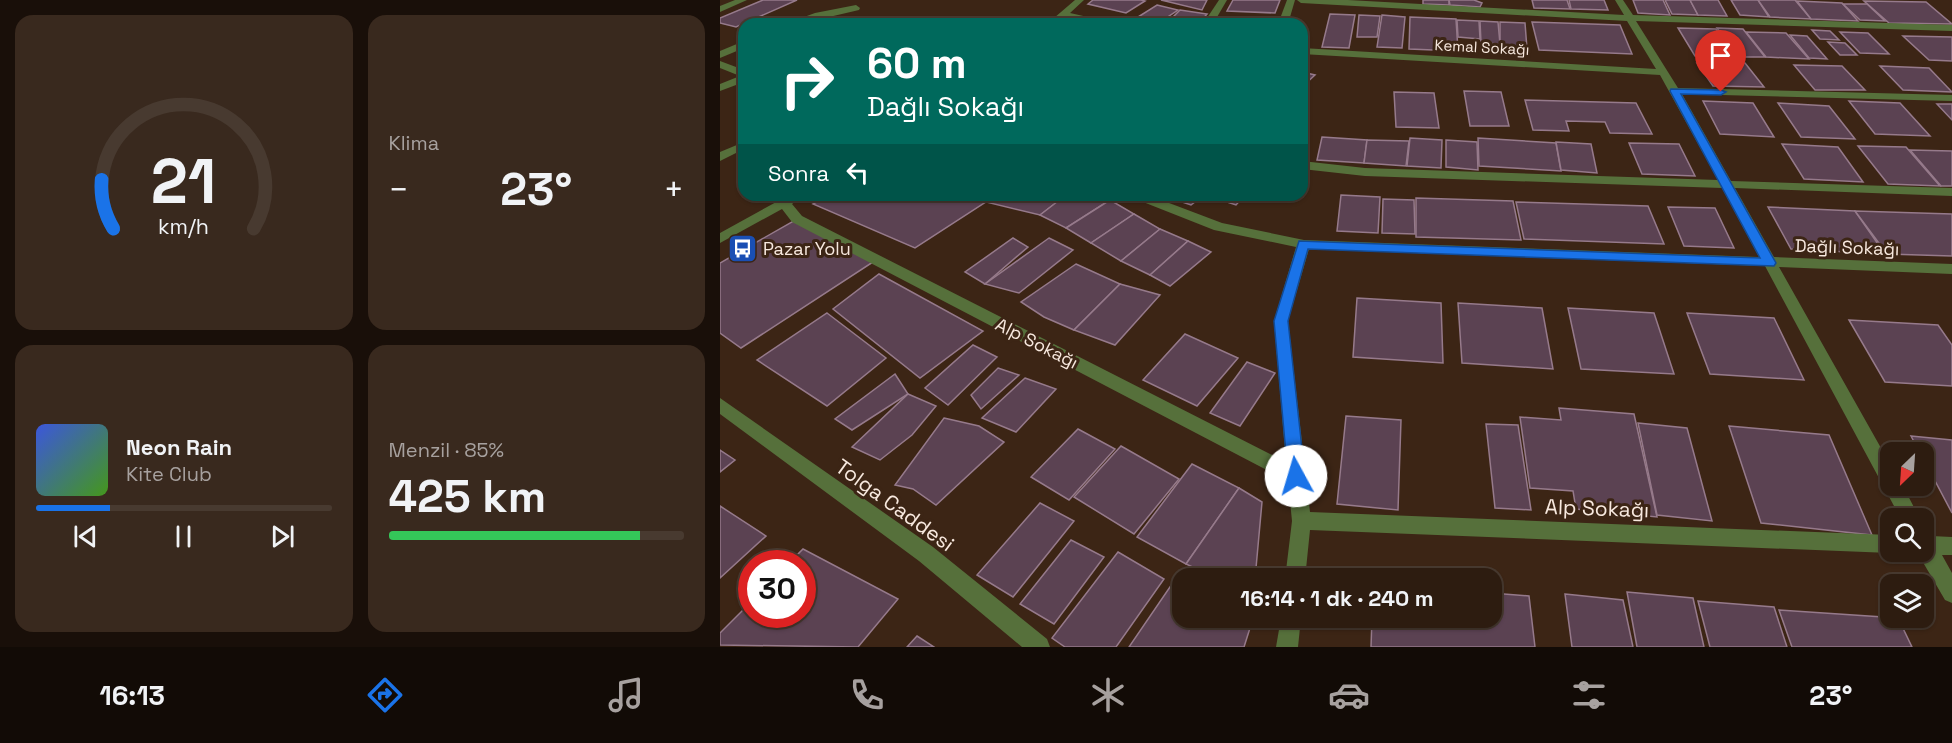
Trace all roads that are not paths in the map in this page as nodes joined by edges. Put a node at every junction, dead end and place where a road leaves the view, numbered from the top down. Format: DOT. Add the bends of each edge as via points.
graph roads {
  1 [pos="743,0"];
  2 [pos="1080,0"];
  3 [pos="1223,0"];
  4 [pos="1291,0"];
  5 [pos="1301,0"];
  6 [pos="1619,0"];
  7 [pos="856,8"];
  8 [pos="720,9"];
  9 [pos="1063,14"];
  10 [pos="810,18"];
  11 [pos="1059,18"];
  12 [pos="1083,18"];
  13 [pos="1212,18"];
  14 [pos="1285,18"];
  15 [pos="1629,18"];
  16 [pos="1952,28"];
  17 [pos="738,47"];
  18 [pos="1308,51"];
  19 [pos="720,55"];
  20 [pos="720,64"];
  21 [pos="1661,72"];
  22 [pos="738,73"];
  23 [pos="738,79"];
  24 [pos="720,88"];
  25 [pos="1675,91"];
  26 [pos="1952,98"];
  27 [pos="738,148"];
  28 [pos="720,157"];
  29 [pos="1308,166"];
  30 [pos="1727,185"];
  31 [pos="1952,192"];
  32 [pos="788,201"];
  33 [pos="1153,201"];
  34 [pos="784,203"];
  35 [pos="720,239"];
  36 [pos="1304,244"];
  37 [pos="1769,263"];
  38 [pos="1952,269"];
  39 [pos="720,405"];
  40 [pos="1880,463"];
  41 [pos="1296,476"];
  42 [pos="1301,521"];
  43 [pos="1880,544"];
  44 [pos="1934,545"];
  45 [pos="1952,546"];
  46 [pos="1934,562"];
  47 [pos="1296,568"];
  48 [pos="1952,593"];
  49 [pos="1290,628"];
  50 [pos="1039,647"];
  51 [pos="1287,647"];
  1 -- 8 [label="street"];
  2 -- 9 [label="street"];
  3 -- 13 [label="street"];
  4 -- 14 [label="street"];
  5 -- 15 [label="street"];
  6 -- 15 [label="street"];
  7 -- 10 [label="street"];
  9 -- 11 [label="street"];
  9 -- 12 [label="street"];
  15 -- 16 [label="street"];
  15 -- 21 [label="street"];
  17 -- 19 [label="street"];
  18 -- 21 [label="street, Kemal Sokağı"];
  20 -- 22 [label="street"];
  21 -- 25 [label="street"];
  23 -- 24 [label="street"];
  25 -- 26 [label="street"];
  25 -- 30 [label="street"];
  27 -- 28 [label="street"];
  29 -- 30 [label="street" via="1365,172"];
  30 -- 31 [label="street"];
  30 -- 37 [label="street"];
  32 -- 34 [label="street"];
  33 -- 36 [label="street, Dağlı Sokağı" via="1219,226"];
  34 -- 35 [label="street"];
  34 -- 41 [label="street, Alp Sokağı" via="797,219"];
  36 -- 37 [label="street, Dağlı Sokağı"];
  36 -- 41 [label="street" via="1281,321"];
  37 -- 38 [label="street, Dağlı Sokağı"];
  37 -- 40 [label="street"];
  39 -- 50 [label="street, Tolga Caddesi" via="926,554"];
  41 -- 42 [label="street"];
  42 -- 43 [label="street, Alp Sokağı"];
  42 -- 47 [label="street"];
  44 -- 45 [label="street"];
  46 -- 48 [label="street"];
  49 -- 51 [label="street"];
}
